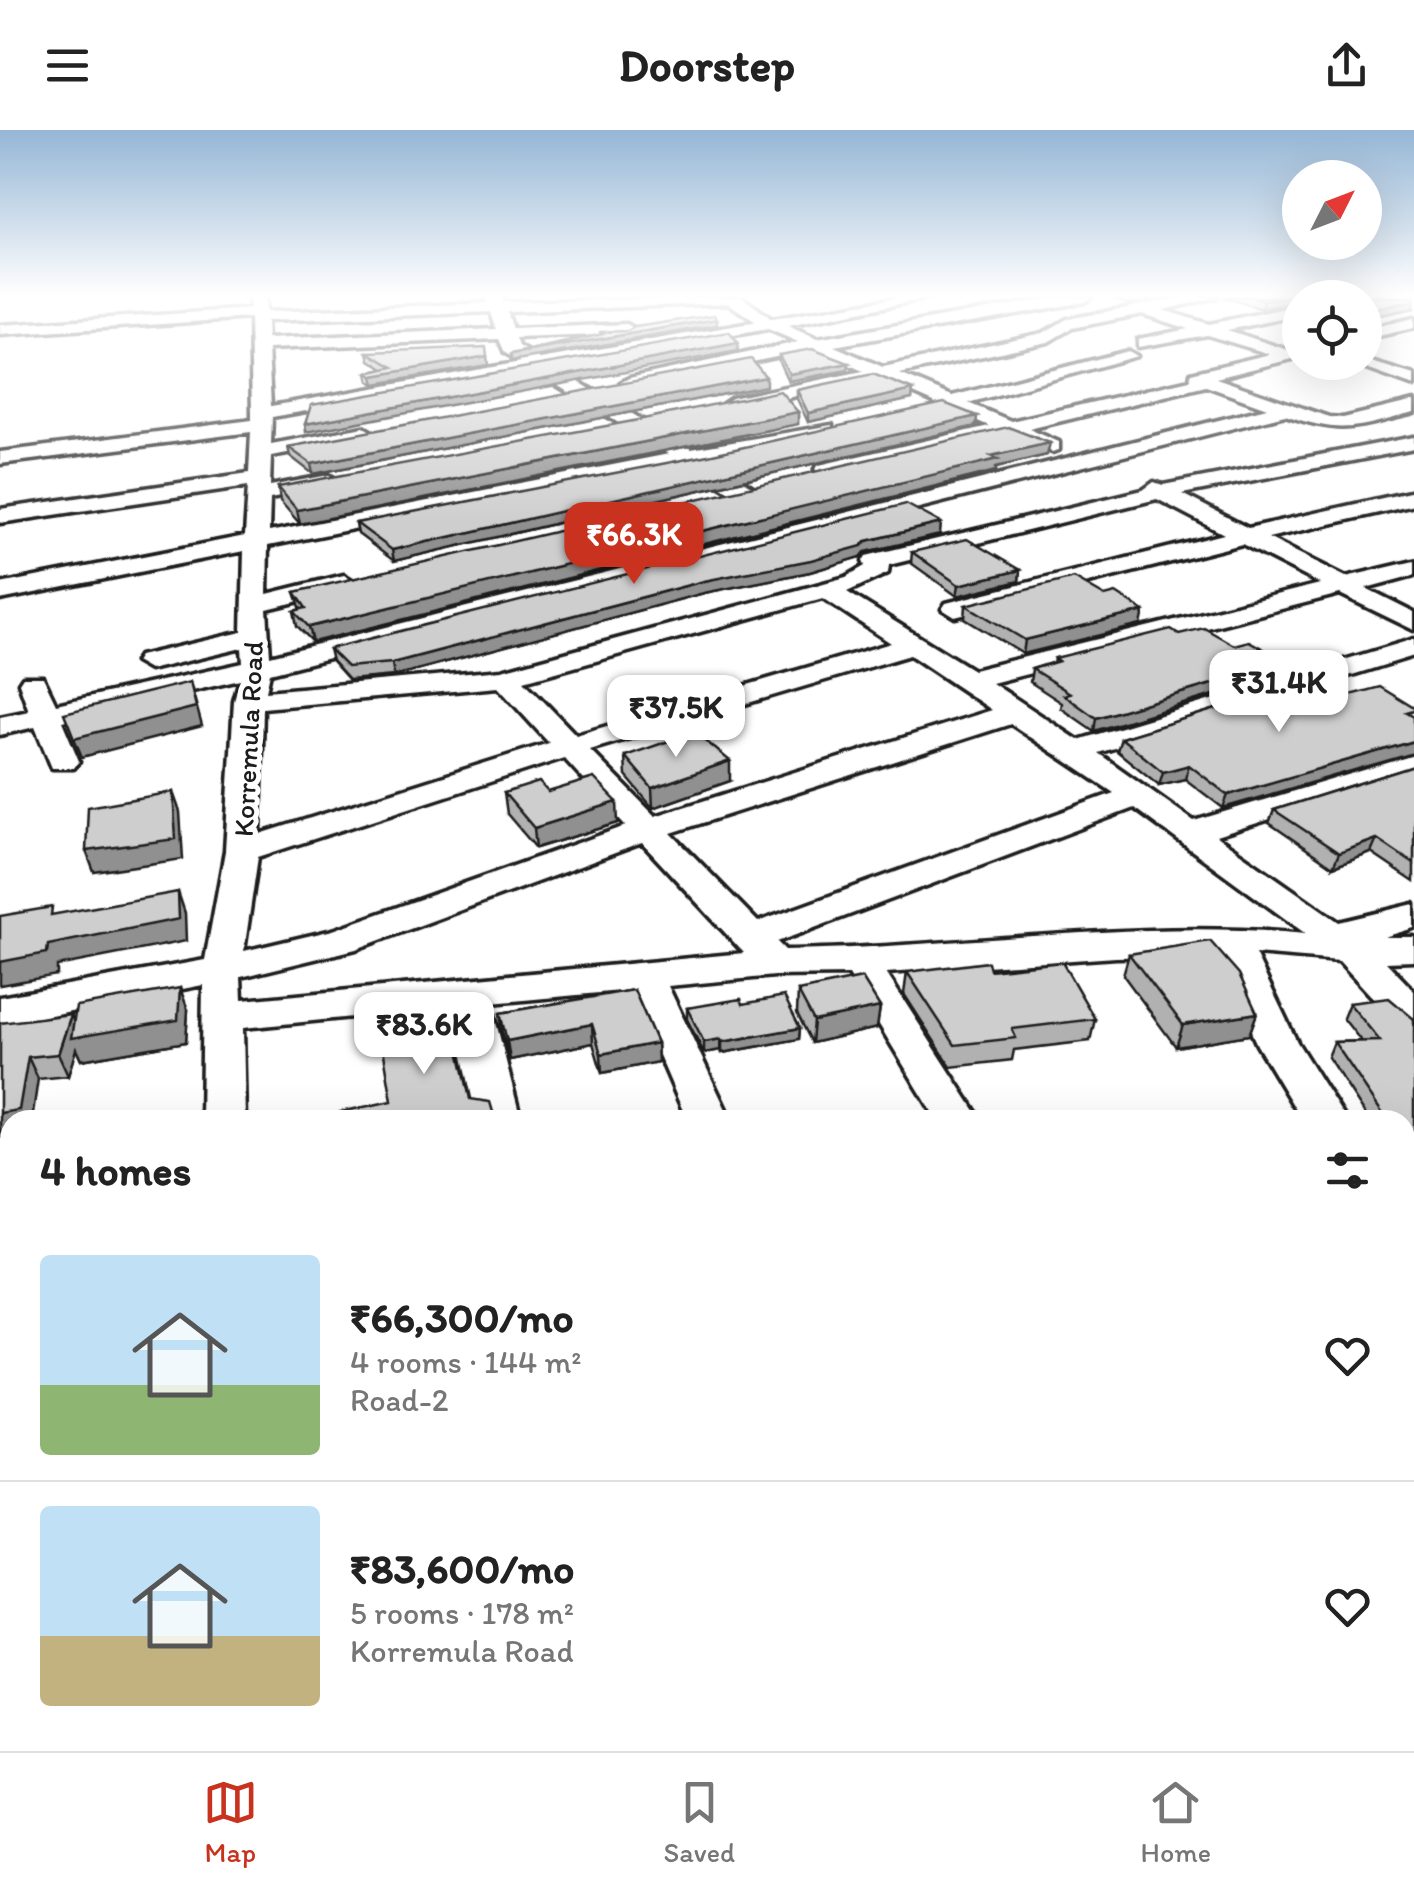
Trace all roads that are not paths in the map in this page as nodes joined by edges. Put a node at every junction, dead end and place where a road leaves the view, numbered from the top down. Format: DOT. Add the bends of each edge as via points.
graph roads {
  1 [pos="257,373"];
  2 [pos="514,373"];
  3 [pos="543,373"];
  4 [pos="678,373"];
  5 [pos="878,373"];
  6 [pos="887,373"];
  7 [pos="1056,373"];
  8 [pos="1214,373"];
  9 [pos="1389,373"];
  10 [pos="881,374"];
  11 [pos="1414,381"];
  12 [pos="1199,384"];
  13 [pos="571,395"];
  14 [pos="952,402"];
  15 [pos="1414,406"];
  16 [pos="710,408"];
  17 [pos="915,410"];
  18 [pos="1278,411"];
  19 [pos="671,416"];
  20 [pos="633,424"];
  21 [pos="841,426"];
  22 [pos="1003,427"];
  23 [pos="391,428"];
  24 [pos="594,431"];
  25 [pos="1414,444"];
  26 [pos="260,452"];
  27 [pos="693,457"];
  28 [pos="0,458"];
  29 [pos="1084,458"];
  30 [pos="358,475"];
  31 [pos="744,489"];
  32 [pos="1161,492"];
  33 [pos="706,498"];
  34 [pos="1414,498"];
  35 [pos="0,516"];
  36 [pos="804,527"];
  37 [pos="1244,536"];
  38 [pos="258,542"];
  39 [pos="842,545"];
  40 [pos="1414,568"];
  41 [pos="367,578"];
  42 [pos="1340,586"];
  43 [pos="827,590"];
  44 [pos="0,592"];
  45 [pos="254,605"];
  46 [pos="956,609"];
  47 [pos="1414,622"];
  48 [pos="254,637"];
  49 [pos="910,646"];
  50 [pos="1414,646"];
  51 [pos="149,662"];
  52 [pos="257,668"];
  53 [pos="509,678"];
  54 [pos="968,680"];
  55 [pos="32,683"];
  56 [pos="249,701"];
  57 [pos="1011,714"];
  58 [pos="48,715"];
  59 [pos="0,726"];
  60 [pos="570,746"];
  61 [pos="1074,751"];
  62 [pos="63,761"];
  63 [pos="1414,764"];
  64 [pos="1137,796"];
  65 [pos="651,828"];
  66 [pos="1189,833"];
  67 [pos="242,851"];
  68 [pos="1414,914"];
  69 [pos="1342,943"];
  70 [pos="1231,944"];
  71 [pos="1414,949"];
  72 [pos="765,950"];
  73 [pos="860,962"];
  74 [pos="222,970"];
  75 [pos="644,976"];
  76 [pos="468,990"];
  77 [pos="0,1011"];
  78 [pos="220,1016"];
  79 [pos="1414,1017"];
  80 [pos="224,1110"];
  81 [pos="498,1110"];
  82 [pos="704,1110"];
  83 [pos="953,1110"];
  84 [pos="1318,1110"];
  1 -- 26 [label="street, Korremula Road"];
  2 -- 26 [label="street"];
  3 -- 13 [label="street"];
  4 -- 13 [label="street"];
  5 -- 10 [label="street"];
  6 -- 10 [label="street"];
  7 -- 14 [label="street"];
  8 -- 15 [label="street" via="1197,377 1327,423"];
  9 -- 11 [label="street"];
  10 -- 14 [label="street"];
  10 -- 16 [label="street"];
  12 -- 22 [label="street"];
  13 -- 20 [label="street"];
  14 -- 17 [label="street"];
  14 -- 22 [label="street"];
  18 -- 29 [label="street"];
  19 -- 20 [label="street"];
  20 -- 24 [label="street"];
  20 -- 27 [label="street"];
  21 -- 27 [label="street"];
  22 -- 29 [label="street"];
  22 -- 31 [label="street"];
  23 -- 26 [label="street"];
  25 -- 32 [label="street"];
  26 -- 28 [label="street"];
  26 -- 30 [label="street"];
  26 -- 35 [label="street"];
  26 -- 38 [label="street, Korremula Road"];
  27 -- 31 [label="street"];
  27 -- 38 [label="street"];
  29 -- 32 [label="street"];
  29 -- 36 [label="street"];
  31 -- 33 [label="street"];
  31 -- 36 [label="street"];
  32 -- 37 [label="street"];
  32 -- 43 [label="street" via="876,561 874,574"];
  34 -- 37 [label="street"];
  36 -- 39 [label="street"];
  36 -- 52 [label="street"];
  37 -- 42 [label="street"];
  37 -- 46 [label="street"];
  38 -- 44 [label="street"];
  38 -- 45 [label="street, Korremula Road"];
  40 -- 42 [label="street"];
  41 -- 45 [label="street"];
  42 -- 47 [label="street"];
  42 -- 54 [label="street"];
  43 -- 49 [label="street"];
  43 -- 53 [label="street"];
  45 -- 48 [label="street, Korremula Road"];
  48 -- 51 [label="street"];
  48 -- 52 [label="street, Korremula Road"];
  49 -- 54 [label="street"];
  49 -- 60 [label="street"];
  50 -- 61 [label="street"];
  52 -- 56 [label="street, Korremula Road"];
  52 -- 58 [label="street"];
  53 -- 56 [label="street"];
  53 -- 60 [label="street"];
  54 -- 57 [label="street"];
  55 -- 58 [label="street"];
  56 -- 67 [label="street, Korremula Road"];
  57 -- 61 [label="street"];
  57 -- 65 [label="street"];
  58 -- 59 [label="street"];
  58 -- 62 [label="street"];
  60 -- 65 [label="street"];
  60 -- 67 [label="street"];
  61 -- 64 [label="street"];
  63 -- 66 [label="street"];
  64 -- 66 [label="street"];
  64 -- 72 [label="street"];
  65 -- 72 [label="street"];
  65 -- 74 [label="street" via="344,940"];
  66 -- 69 [label="street"];
  67 -- 74 [label="street, Korremula Road"];
  68 -- 69 [label="street"];
  69 -- 70 [label="street"];
  69 -- 71 [label="street"];
  69 -- 79 [label="street"];
  70 -- 73 [label="street"];
  70 -- 84 [label="street" via="1278,1045"];
  72 -- 73 [label="street"];
  72 -- 75 [label="street"];
  73 -- 83 [label="street"];
  74 -- 77 [label="street"];
  74 -- 78 [label="street, Korremula Road"];
  75 -- 76 [label="street"];
  75 -- 82 [label="street"];
  76 -- 78 [label="street"];
  76 -- 81 [label="street"];
  78 -- 80 [label="street, Korremula Road"];
}
